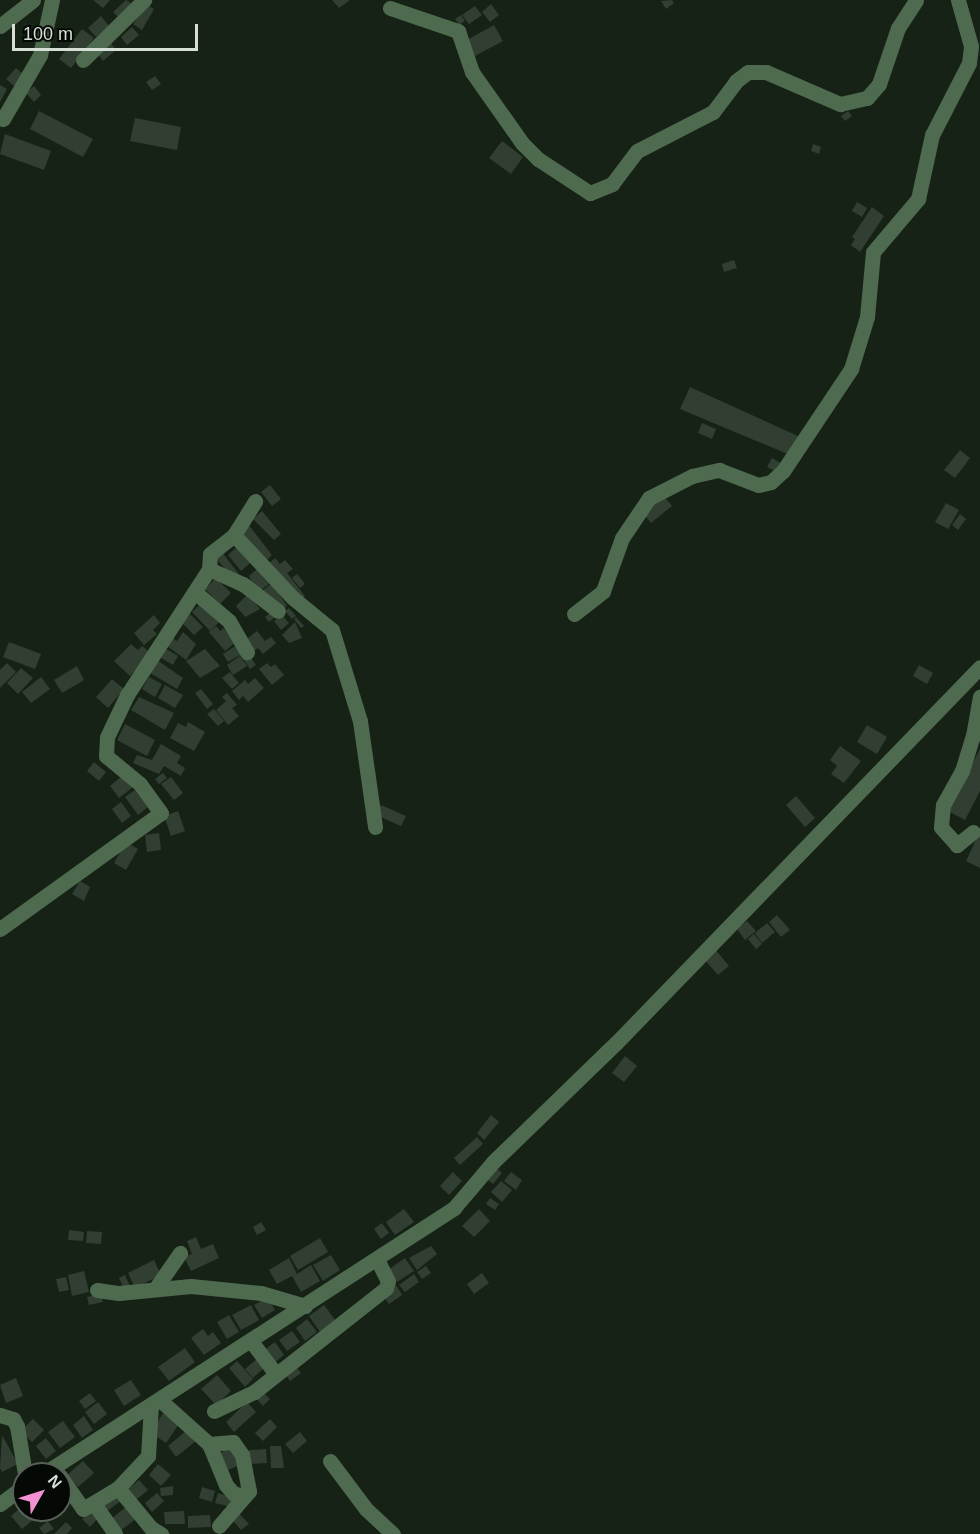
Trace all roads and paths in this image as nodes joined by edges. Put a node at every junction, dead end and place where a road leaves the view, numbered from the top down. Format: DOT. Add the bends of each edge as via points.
graph roads {
  1 [pos="33,0"];
  2 [pos="52,0"];
  3 [pos="144,0"];
  4 [pos="916,0"];
  5 [pos="958,0"];
  6 [pos="390,8"];
  7 [pos="0,27"];
  8 [pos="83,60"];
  9 [pos="3,119"];
  10 [pos="255,501"];
  11 [pos="234,535"];
  12 [pos="208,569"];
  13 [pos="195,592"];
  14 [pos="278,611"];
  15 [pos="574,614"];
  16 [pos="247,652"];
  17 [pos="980,667"];
  18 [pos="980,697"];
  19 [pos="375,827"];
  20 [pos="973,832"];
  21 [pos="0,929"];
  22 [pos="180,1253"];
  23 [pos="377,1259"];
  24 [pos="155,1289"];
  25 [pos="97,1290"];
  26 [pos="305,1306"];
  27 [pos="251,1341"];
  28 [pos="275,1373"];
  29 [pos="156,1403"];
  30 [pos="214,1411"];
  31 [pos="0,1415"];
  32 [pos="209,1444"];
  33 [pos="330,1461"];
  34 [pos="23,1462"];
  35 [pos="70,1462"];
  36 [pos="118,1488"];
  37 [pos="244,1495"];
  38 [pos="72,1496"];
  39 [pos="95,1505"];
  40 [pos="219,1527"];
  41 [pos="115,1534"];
  42 [pos="161,1534"];
  43 [pos="393,1534"];
  1 -- 7 [label="street"];
  2 -- 9 [label="street" via="40,55"];
  3 -- 8 [label="street"];
  4 -- 6 [label="street" via="898,28 879,84 867,98 840,104 766,72 748,72 736,81 714,112 637,151 612,184 590,193 538,159 522,143 472,72 458,31"];
  5 -- 15 [label="street" via="971,46 969,63 932,135 918,199 873,252 867,317 851,369 783,471 771,482 758,485 719,470 692,476 649,498 622,538 603,591"];
  10 -- 11 [label="street"];
  11 -- 12 [label="street" via="210,554"];
  11 -- 19 [label="street" via="293,598 332,630 360,721"];
  12 -- 13 [label="street"];
  12 -- 14 [label="street" via="243,585"];
  13 -- 16 [label="street" via="229,621"];
  13 -- 21 [label="street" via="163,636 107,737 106,756 140,784 161,813"];
  17 -- 23 [label="street" via="624,1035 493,1162 454,1208"];
  18 -- 20 [label="street" via="973,736 962,771 943,805 941,827 957,845"];
  22 -- 24 [label="street"];
  23 -- 26 [label="street"];
  23 -- 28 [label="street" via="388,1281 386,1288"];
  24 -- 25 [label="street" via="119,1293"];
  24 -- 26 [label="street" via="191,1286 261,1293"];
  26 -- 27 [label="street"];
  27 -- 28 [label="street"];
  27 -- 29 [label="street"];
  28 -- 30 [label="street" via="254,1392"];
  29 -- 32 [label="street"];
  29 -- 35 [label="street"];
  29 -- 36 [label="street" via="148,1456"];
  31 -- 34 [label="street" via="13,1419 17,1426"];
  32 -- 37 [label="street" via="226,1485 234,1494"];
  32 -- 37 [label="street" via="233,1442 242,1455 250,1487"];
  33 -- 43 [label="street" via="366,1509"];
  36 -- 39 [label="street"];
  36 -- 42 [label="street" via="151,1528"];
  37 -- 40 [label="street"];
  38 -- 39 [label="street" via="83,1509"];
  39 -- 41 [label="street"];
}
